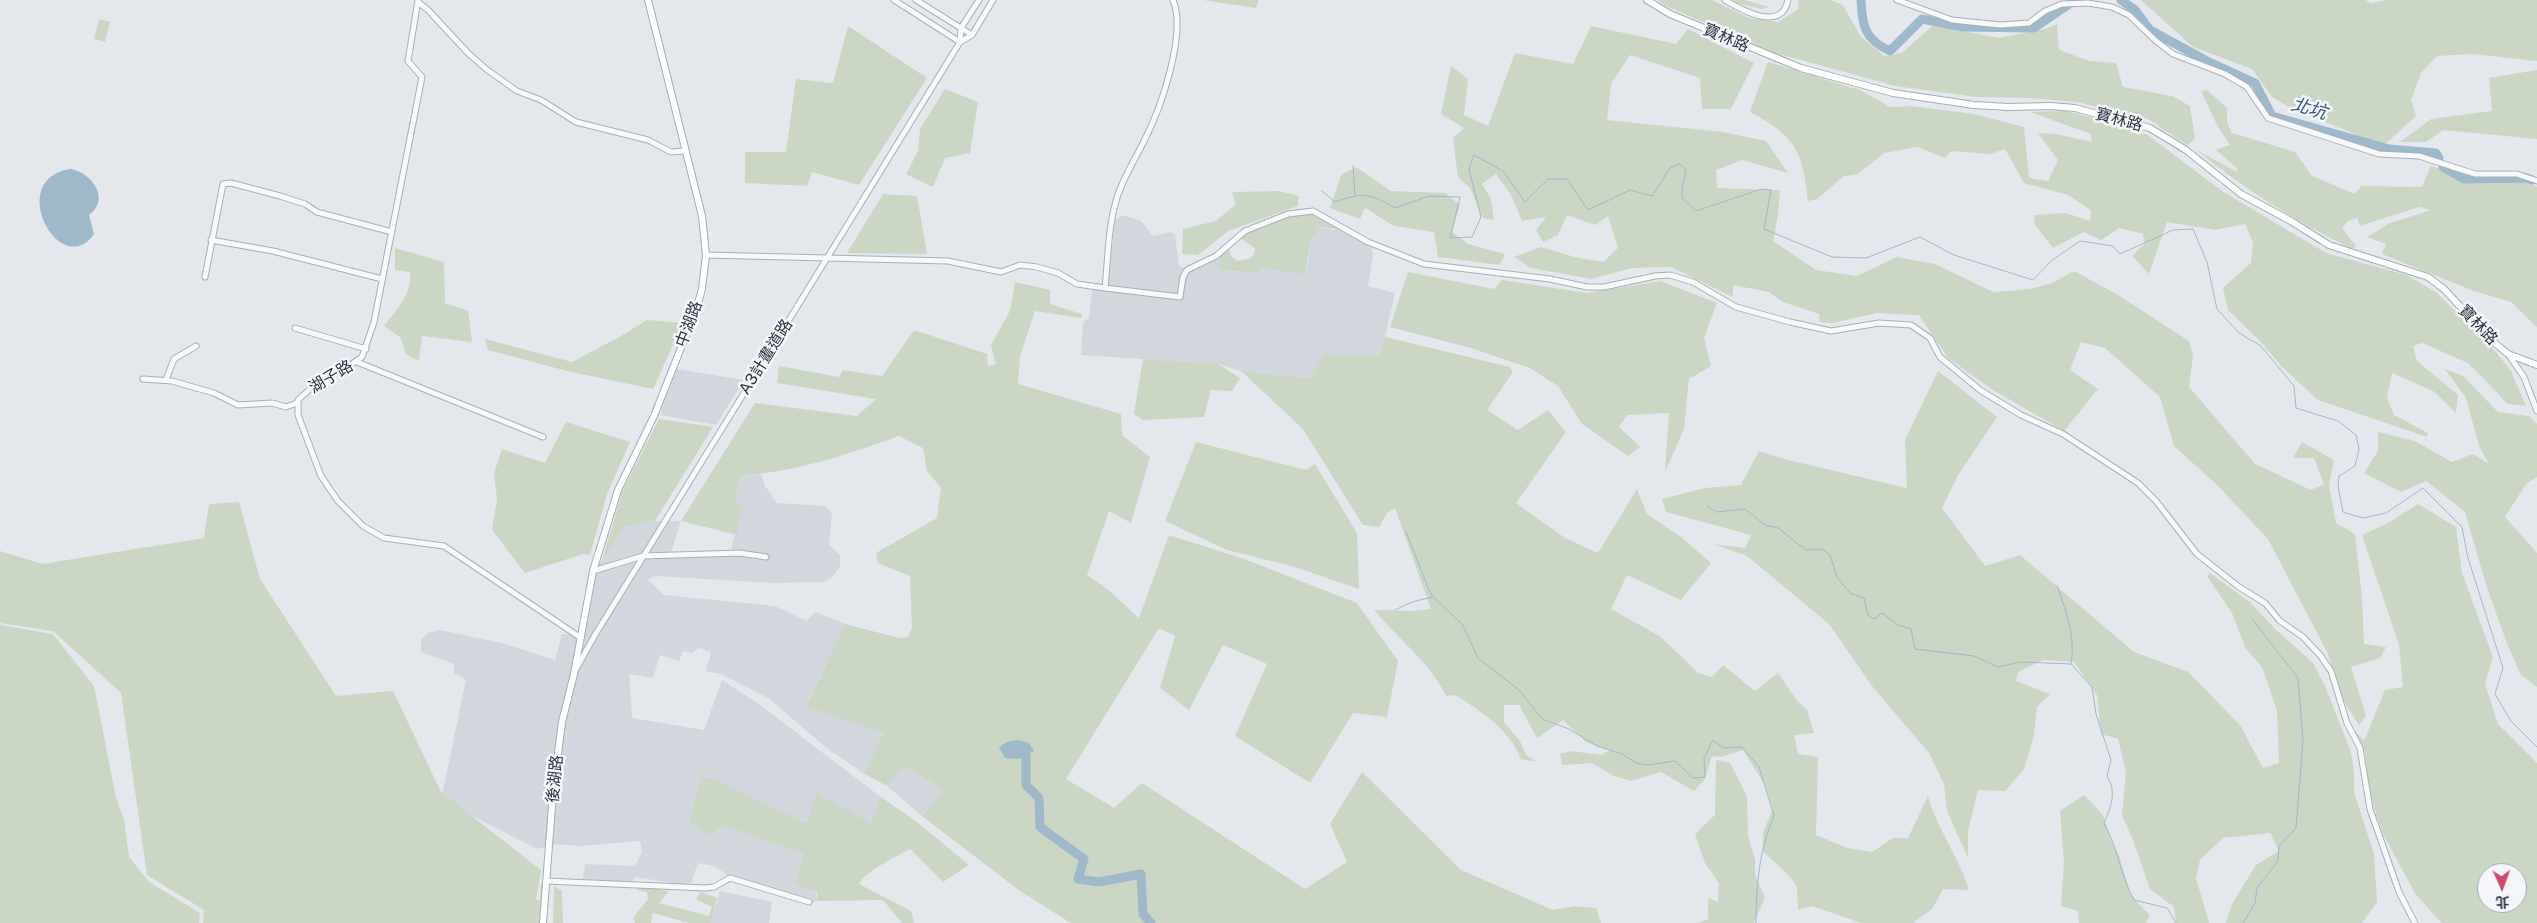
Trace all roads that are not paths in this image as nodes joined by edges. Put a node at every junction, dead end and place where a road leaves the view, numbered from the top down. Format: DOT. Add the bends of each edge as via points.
graph roads {
  1 [pos="648,0"];
  2 [pos="894,0"];
  3 [pos="916,0"];
  4 [pos="979,0"];
  5 [pos="993,0"];
  6 [pos="1173,0"];
  7 [pos="1647,0"];
  8 [pos="1726,0"];
  9 [pos="1788,0"];
  10 [pos="1897,0"];
  11 [pos="418,1"];
  12 [pos="961,28"];
  13 [pos="972,35"];
  14 [pos="960,42"];
  15 [pos="685,151"];
  16 [pos="2537,181"];
  17 [pos="392,232"];
  18 [pos="211,240"];
  19 [pos="706,255"];
  20 [pos="826,259"];
  21 [pos="206,278"];
  22 [pos="382,279"];
  23 [pos="1106,288"];
  24 [pos="294,328"];
  25 [pos="196,346"];
  26 [pos="366,348"];
  27 [pos="2508,354"];
  28 [pos="357,362"];
  29 [pos="2537,365"];
  30 [pos="143,379"];
  31 [pos="166,380"];
  32 [pos="297,403"];
  33 [pos="2537,410"];
  34 [pos="543,437"];
  35 [pos="643,556"];
  36 [pos="766,558"];
  37 [pos="593,571"];
  38 [pos="581,638"];
  39 [pos="574,674"];
  40 [pos="546,881"];
  41 [pos="809,902"];
  42 [pos="543,923"];
  43 [pos="2414,923"];
  1 -- 15 [label="main road, 中湖路"];
  2 -- 14 [label="street"];
  3 -- 12 [label="street"];
  4 -- 12 [label="street"];
  5 -- 13 [label="street"];
  6 -- 23 [label="street" via="1178,10 1174,56 1146,138 1116,200"];
  7 -- 27 [label="main road, 寶林路" via="1670,14 1801,68 1893,93 1974,105 2075,108 2150,128 2186,150 2241,194 2298,224 2329,245 2428,277"];
  8 -- 9 [label="street" via="1742,11 1768,18 1779,16 1786,10"];
  10 -- 16 [label="street" via="1952,20 2000,25 2029,23 2062,4 2088,3 2112,7 2129,16 2173,54 2225,74 2247,87 2268,118 2285,125 2387,156 2419,156 2474,174 2517,174"];
  11 -- 15 [label="street" via="486,69 517,91 541,100 576,122 648,140 671,152"];
  11 -- 17 [label="street, 湖子路" via="408,61 422,77"];
  12 -- 13 [label="street"];
  12 -- 14 [label="street"];
  13 -- 14 [label="street"];
  14 -- 20 [label="street, A3計畫道路"];
  15 -- 19 [label="main road, 中湖路" via="702,216"];
  17 -- 18 [label="street" via="317,212 305,204 280,196 222,184"];
  17 -- 22 [label="street, 湖子路"];
  18 -- 21 [label="street"];
  18 -- 22 [label="street" via="273,251"];
  19 -- 20 [label="street"];
  19 -- 37 [label="main road, 中湖路" via="696,310 654,416 618,490"];
  20 -- 23 [label="street" via="948,261 1001,272 1020,265 1058,273 1077,284"];
  20 -- 35 [label="street, A3計畫道路"];
  22 -- 26 [label="street, 湖子路"];
  23 -- 43 [label="street" via="1180,297 1183,277 1188,270 1216,256 1245,231 1288,214 1313,211 1368,242 1424,264 1550,279 1587,287 1670,275 1693,282 1736,307 1831,331 1879,323 1911,325 1930,338 1940,357 1980,390 2021,415 2063,434 2138,483 2197,554 2265,603 2280,621 2303,637 2320,655 2331,671 2347,723 2360,748 2370,809 2399,892"];
  24 -- 26 [label="street"];
  25 -- 31 [label="street" via="174,359"];
  26 -- 28 [label="street, 湖子路"];
  27 -- 29 [label="main road, 寶林路"];
  27 -- 33 [label="street" via="2524,377"];
  28 -- 32 [label="street, 湖子路" via="308,389"];
  28 -- 34 [label="street"];
  30 -- 31 [label="street"];
  31 -- 32 [label="street" via="214,393 238,405 272,403 286,407"];
  32 -- 38 [label="street, 湖子路" via="306,439 321,476 338,501 363,526 384,538 444,546"];
  35 -- 36 [label="street" via="740,553"];
  35 -- 37 [label="street"];
  35 -- 39 [label="street, A3計畫道路"];
  37 -- 38 [label="main road, 中湖路"];
  38 -- 39 [label="main road, 後湖路"];
  39 -- 40 [label="main road, 後湖路" via="560,731"];
  40 -- 41 [label="street" via="704,888 714,887 730,878"];
  40 -- 42 [label="main road, 後湖路"];
}
